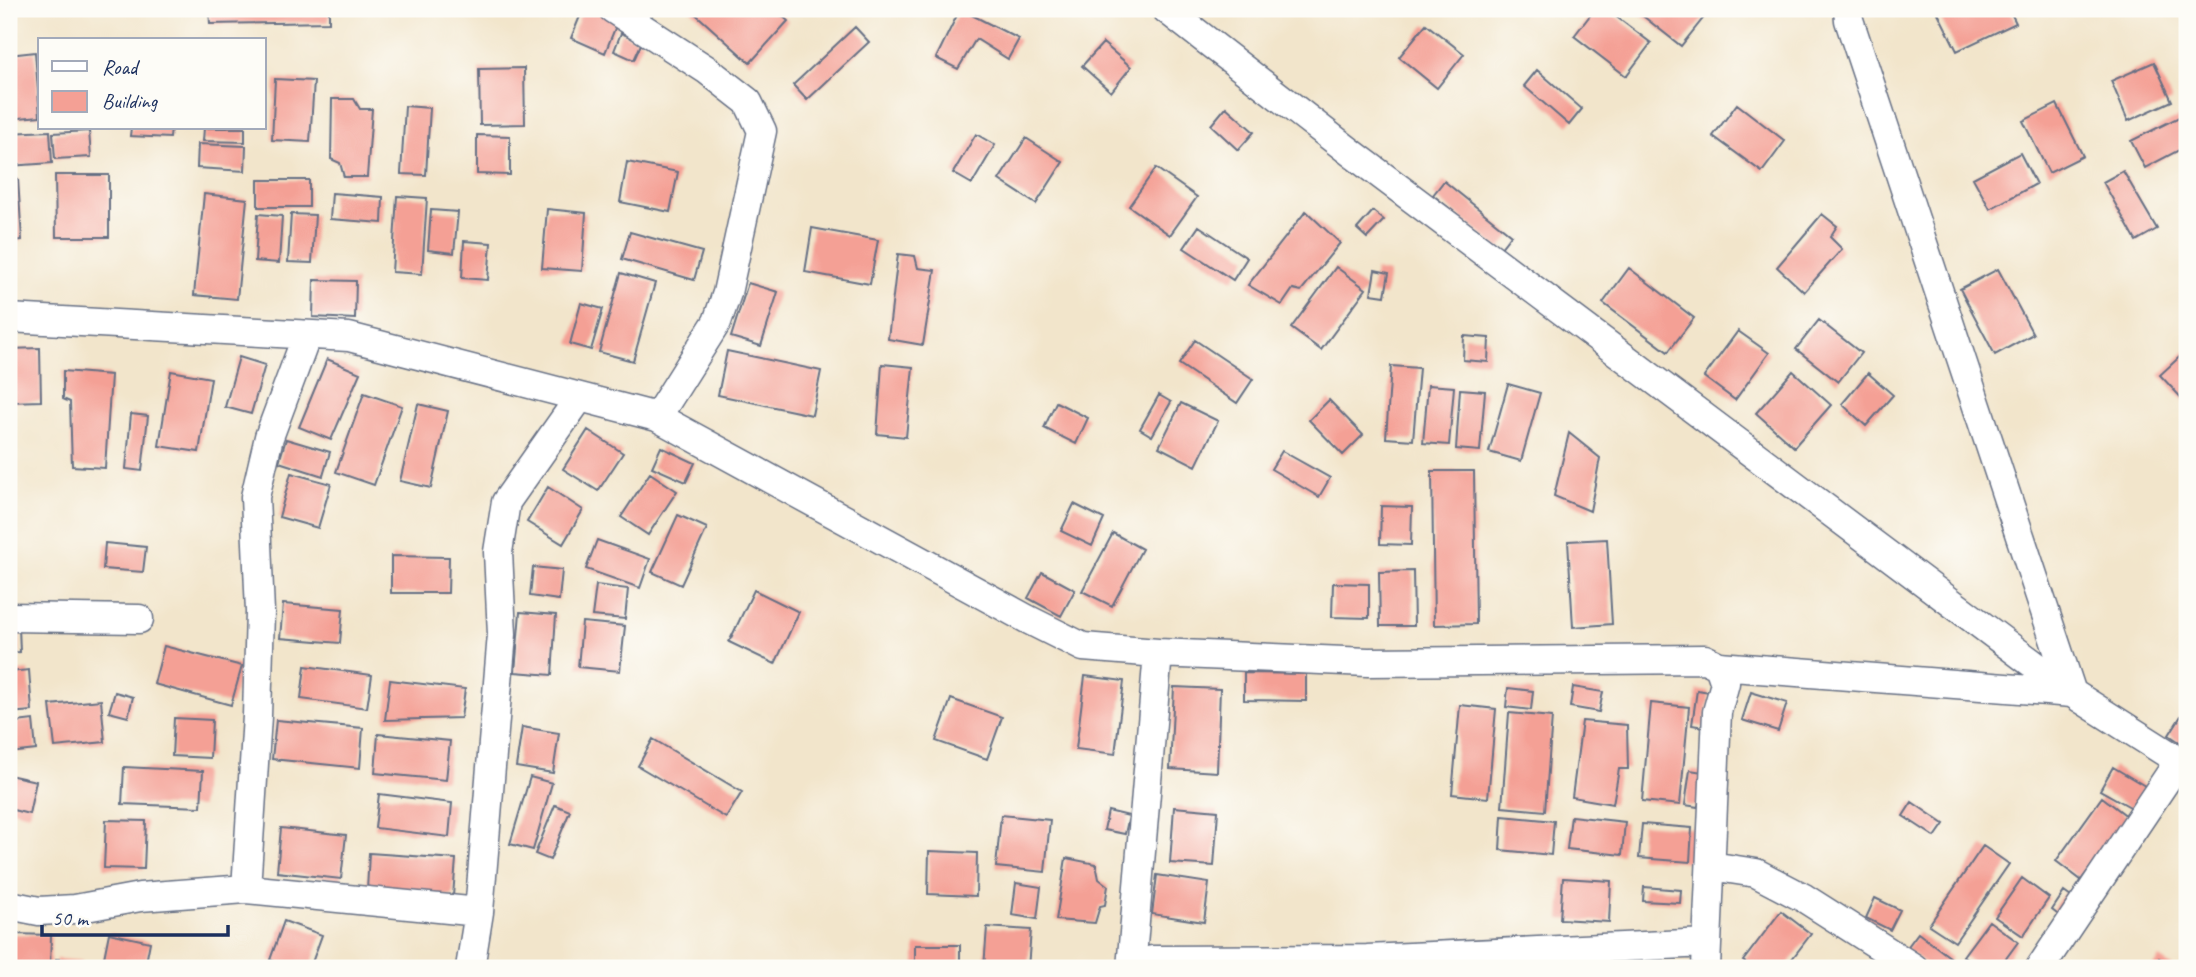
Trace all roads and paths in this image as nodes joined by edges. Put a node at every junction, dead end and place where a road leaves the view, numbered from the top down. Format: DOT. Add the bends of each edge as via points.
graph roads {
  1 [pos="613,9"];
  2 [pos="1166,9"];
  3 [pos="1848,9"];
  4 [pos="9,318"];
  5 [pos="307,335"];
  6 [pos="580,397"];
  7 [pos="657,417"];
  8 [pos="9,617"];
  9 [pos="139,619"];
  10 [pos="1158,653"];
  11 [pos="1719,666"];
  12 [pos="2072,693"];
  13 [pos="2183,764"];
  14 [pos="1711,866"];
  15 [pos="246,889"];
  16 [pos="9,905"];
  17 [pos="479,912"];
  18 [pos="1707,956"];
  19 [pos="470,968"];
  20 [pos="1134,968"];
  21 [pos="1914,968"];
  22 [pos="2040,968"];
  1 -- 7 [label="street" via="748,102 762,131 717,322"];
  2 -- 12 [label="street" via="1353,155"];
  3 -- 12 [label="street"];
  4 -- 5 [label="street"];
  5 -- 6 [label="street" via="349,337"];
  5 -- 15 [label="street" via="269,436 255,497 260,612"];
  6 -- 7 [label="street"];
  6 -- 17 [label="street" via="506,502 498,552 502,634"];
  7 -- 10 [label="street" via="1083,647"];
  8 -- 9 [label="street"];
  10 -- 11 [label="street" via="1368,662 1682,658 1705,659"];
  10 -- 20 [label="street"];
  11 -- 12 [label="street"];
  11 -- 14 [label="street" via="1725,683 1717,712"];
  12 -- 13 [label="street"];
  13 -- 22 [label="street"];
  14 -- 18 [label="street"];
  14 -- 21 [label="street" via="1756,873"];
  15 -- 16 [label="street" via="140,897 75,909 39,911"];
  15 -- 17 [label="street"];
  17 -- 19 [label="street"];
  18 -- 20 [label="street" via="1152,960"];
}
